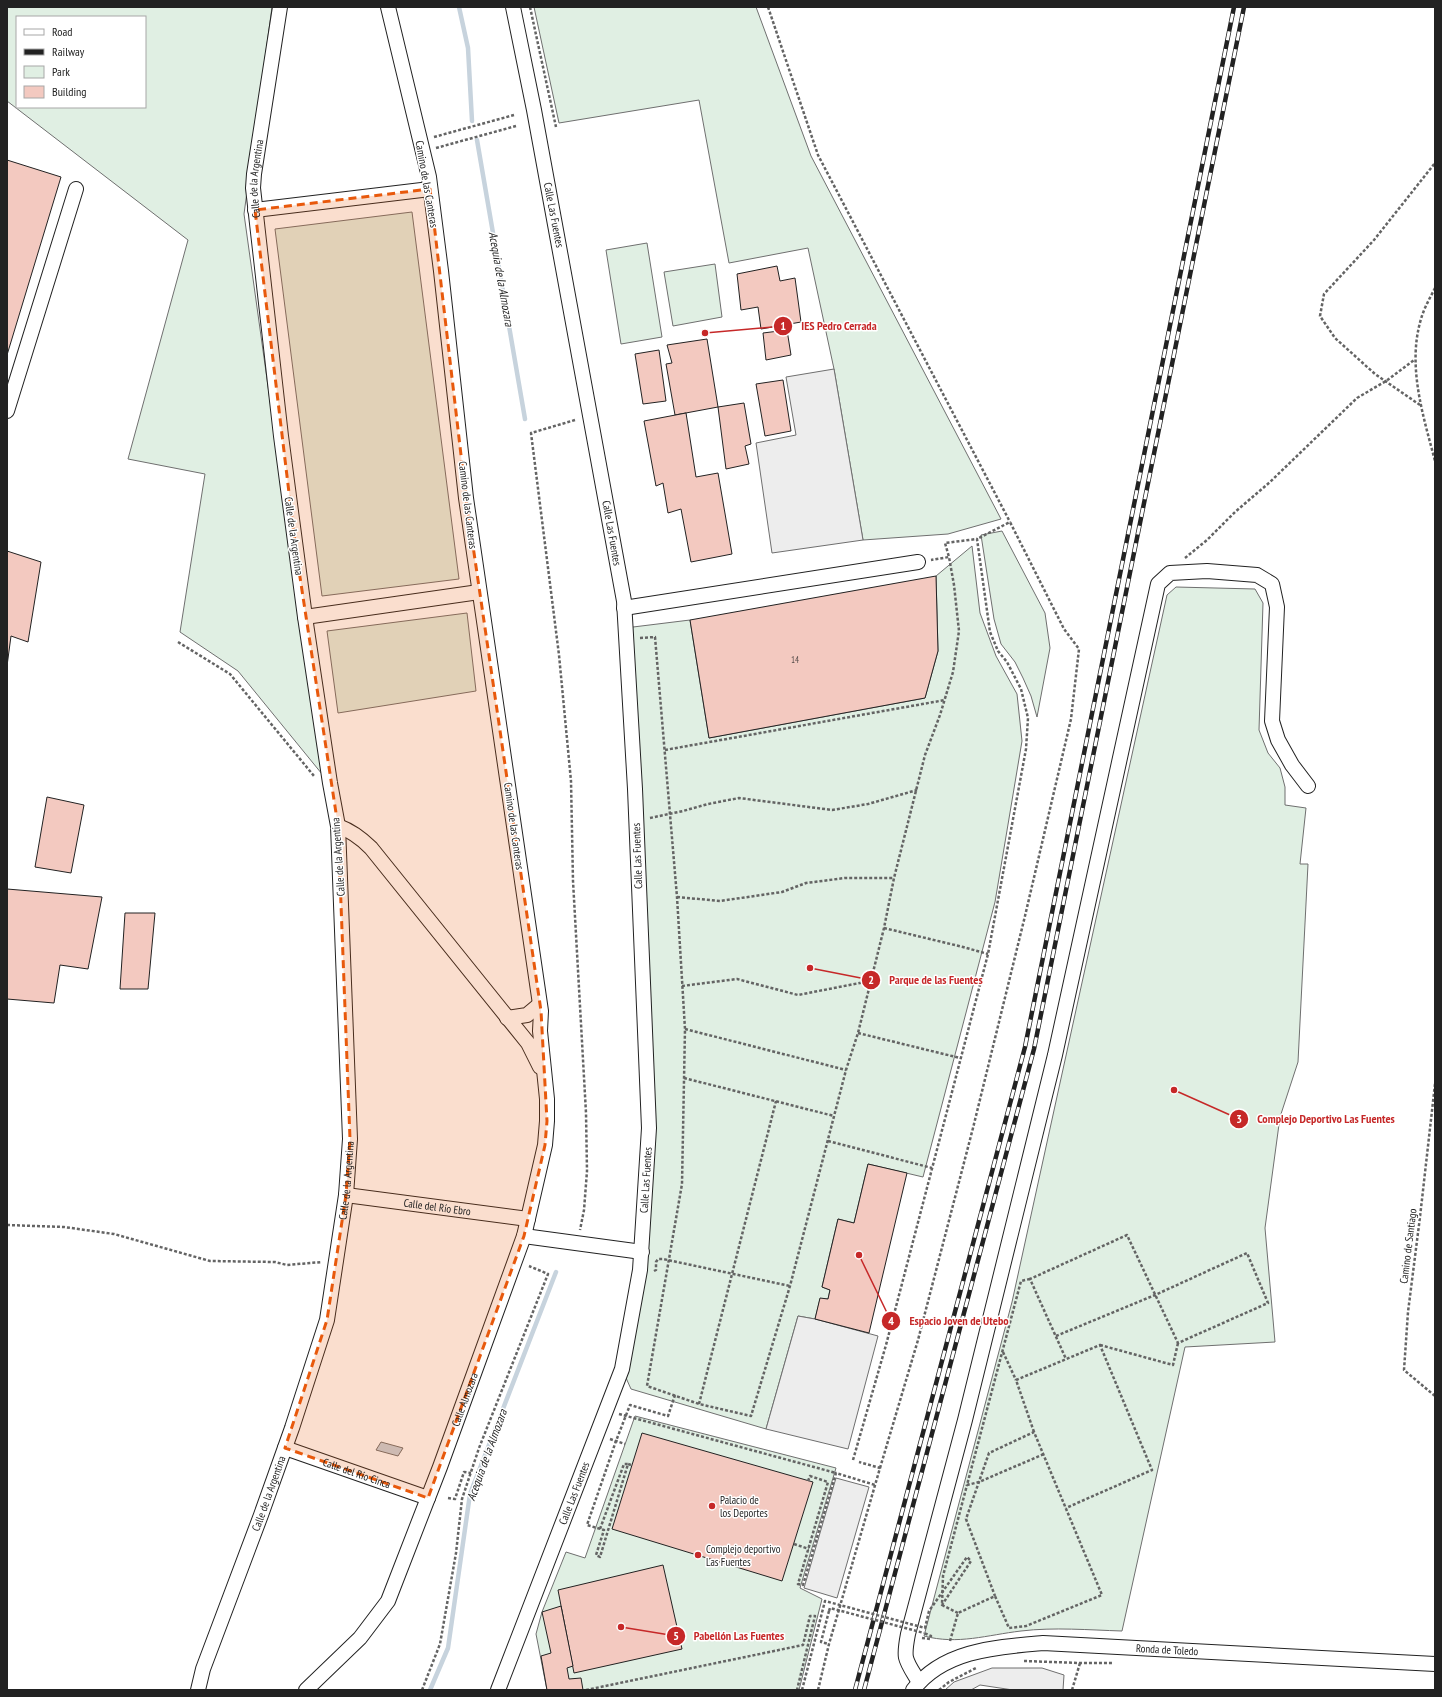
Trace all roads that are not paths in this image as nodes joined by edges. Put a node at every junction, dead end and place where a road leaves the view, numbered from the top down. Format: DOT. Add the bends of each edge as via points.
graph roads {
  1 [pos="280,7"];
  2 [pos="388,7"];
  3 [pos="513,7"];
  4 [pos="76,189"];
  5 [pos="430,189"];
  6 [pos="255,210"];
  7 [pos="7,411"];
  8 [pos="918,562"];
  9 [pos="480,592"];
  10 [pos="624,608"];
  11 [pos="305,617"];
  12 [pos="1308,786"];
  13 [pos="338,826"];
  14 [pos="539,1006"];
  15 [pos="507,1018"];
  16 [pos="541,1022"];
  17 [pos="519,1031"];
  18 [pos="544,1075"];
  19 [pos="346,1195"];
  20 [pos="528,1219"];
  21 [pos="524,1236"];
  22 [pos="642,1252"];
  23 [pos="285,1448"];
  24 [pos="428,1498"];
  25 [pos="1435,1664"];
  26 [pos="916,1686"];
  27 [pos="198,1690"];
  28 [pos="306,1690"];
  29 [pos="498,1690"];
  1 -- 6 [label="street, Calle de la Argentina" via="254,174"];
  2 -- 5 [label="street, Camino de las Canteras" via="426,145"];
  3 -- 10 [label="street, Calle Las Fuentes"];
  4 -- 7 [label="street"];
  5 -- 6 [label="street"];
  5 -- 9 [label="street, Camino de las Canteras" via="466,498"];
  6 -- 11 [label="street, Calle de la Argentina"];
  8 -- 10 [label="street"];
  9 -- 11 [label="street"];
  9 -- 14 [label="street, Camino de las Canteras"];
  10 -- 22 [label="street, Calle Las Fuentes" via="649,1128"];
  11 -- 13 [label="street, Calle de la Argentina"];
  12 -- 26 [label="street" via="1278,740 1272,721 1277,607 1272,584 1257,575 1207,571 1170,573 1158,584 1055,1055 967,1412 908,1634 904,1652"];
  13 -- 15 [label="street" via="360,836 371,848"];
  13 -- 19 [label="street, Calle de la Argentina" via="350,1139"];
  14 -- 15 [label="street" via="526,1014"];
  14 -- 16 [label="street, Camino de las Canteras"];
  15 -- 17 [label="street"];
  16 -- 17 [label="street" via="532,1029"];
  16 -- 18 [label="street, Camino de las Canteras"];
  17 -- 18 [label="street"];
  18 -- 20 [label="street, Calle Almozara" via="547,1113 545,1145"];
  19 -- 20 [label="street, Calle del Río Ebro"];
  19 -- 23 [label="street, Calle de la Argentina" via="326,1320"];
  20 -- 21 [label="street, Calle Almozara"];
  21 -- 22 [label="street"];
  21 -- 24 [label="street, Calle Almozara"];
  22 -- 29 [label="street, Calle Las Fuentes" via="622,1369"];
  23 -- 24 [label="street, Calle del Río Cinca"];
  23 -- 27 [label="street, Calle de la Argentina" via="203,1669"];
  24 -- 28 [label="street, Calle Almozara" via="388,1601 360,1638"];
  25 -- 26 [label="street, Ronda de Toledo" via="1043,1643 992,1648 963,1655 935,1669"];
}
